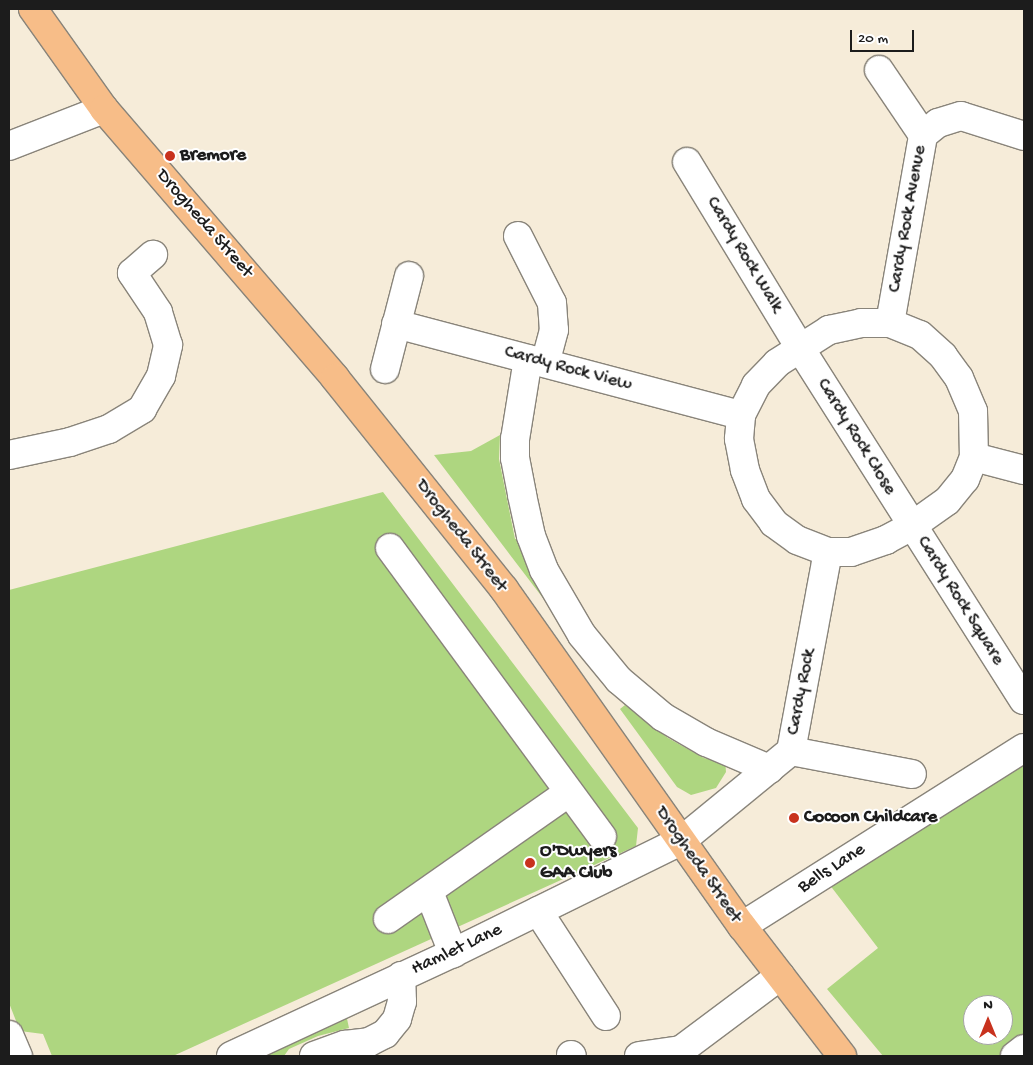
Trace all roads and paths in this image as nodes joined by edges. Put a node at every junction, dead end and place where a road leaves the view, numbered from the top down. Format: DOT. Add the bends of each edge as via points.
graph roads {
  1 [pos="33,9"];
  2 [pos="879,70"];
  3 [pos="104,109"];
  4 [pos="923,135"];
  5 [pos="1024,136"];
  6 [pos="9,146"];
  7 [pos="687,162"];
  8 [pos="518,236"];
  9 [pos="153,255"];
  10 [pos="409,276"];
  11 [pos="890,323"];
  12 [pos="396,324"];
  13 [pos="800,348"];
  14 [pos="537,361"];
  15 [pos="384,369"];
  16 [pos="740,415"];
  17 [pos="9,454"];
  18 [pos="974,458"];
  19 [pos="1024,470"];
  20 [pos="912,526"];
  21 [pos="390,548"];
  22 [pos="828,552"];
  23 [pos="1023,700"];
  24 [pos="1024,748"];
  25 [pos="791,752"];
  26 [pos="769,769"];
  27 [pos="912,774"];
  28 [pos="568,793"];
  29 [pos="602,837"];
  30 [pos="681,840"];
  31 [pos="428,892"];
  32 [pos="538,911"];
  33 [pos="388,919"];
  34 [pos="742,926"];
  35 [pos="453,952"];
  36 [pos="401,976"];
  37 [pos="780,976"];
  38 [pos="606,1016"];
  39 [pos="9,1036"];
  40 [pos="1024,1049"];
  41 [pos="18,1056"];
  42 [pos="231,1056"];
  43 [pos="314,1056"];
  44 [pos="639,1056"];
  45 [pos="842,1056"];
  46 [pos="1015,1056"];
  1 -- 3 [label="main road, Drogheda Street"];
  2 -- 4 [label="street"];
  3 -- 6 [label="street"];
  3 -- 30 [label="main road, Drogheda Street" via="335,378 504,589"];
  4 -- 5 [label="street, Cardy Rock Avenue" via="938,123 961,116"];
  4 -- 11 [label="street, Cardy Rock Avenue"];
  7 -- 13 [label="street, Cardy Rock Walk"];
  8 -- 14 [label="street" via="552,303 554,330"];
  9 -- 17 [label="street" via="132,272 158,312 168,345 161,376 142,409 109,429 70,442"];
  10 -- 12 [label="street"];
  11 -- 13 [label="street" via="861,323 830,330"];
  11 -- 18 [label="street" via="920,336 943,356 959,378 973,411"];
  12 -- 14 [label="street, Cardy Rock View"];
  12 -- 15 [label="street"];
  13 -- 16 [label="street" via="777,363 756,385"];
  13 -- 20 [label="street, Cardy Rock Close"];
  14 -- 16 [label="street, Cardy Rock View"];
  14 -- 26 [label="street" via="515,439 515,458 531,536 544,570 582,635 619,680 663,717 706,742"];
  16 -- 22 [label="street" via="739,439 745,470 756,499 774,522 797,540"];
  18 -- 19 [label="street"];
  18 -- 20 [label="street" via="965,479 948,501"];
  20 -- 22 [label="street" via="886,540 851,552"];
  20 -- 23 [label="street, Cardy Rock Square"];
  21 -- 28 [label="street"];
  22 -- 25 [label="street, Cardy Rock"];
  24 -- 34 [label="street, Bells Lane"];
  25 -- 26 [label="street, Cardy Rock"];
  25 -- 27 [label="street"];
  26 -- 30 [label="street, Cardy Rock"];
  28 -- 29 [label="street"];
  28 -- 31 [label="street"];
  30 -- 32 [label="street, Hamlet Lane"];
  30 -- 34 [label="main road, Drogheda Street"];
  31 -- 33 [label="street"];
  31 -- 35 [label="street"];
  32 -- 35 [label="street, Hamlet Lane"];
  32 -- 38 [label="street"];
  34 -- 37 [label="main road, Drogheda Street"];
  35 -- 36 [label="street, Hamlet Lane"];
  36 -- 42 [label="street, Hamlet Lane"];
  36 -- 43 [label="street" via="402,1002 398,1019 385,1034 369,1042 345,1045"];
  37 -- 44 [label="street" via="681,1050"];
  37 -- 45 [label="main road, Drogheda Street"];
  39 -- 41 [label="street"];
  40 -- 46 [label="street"];
}
